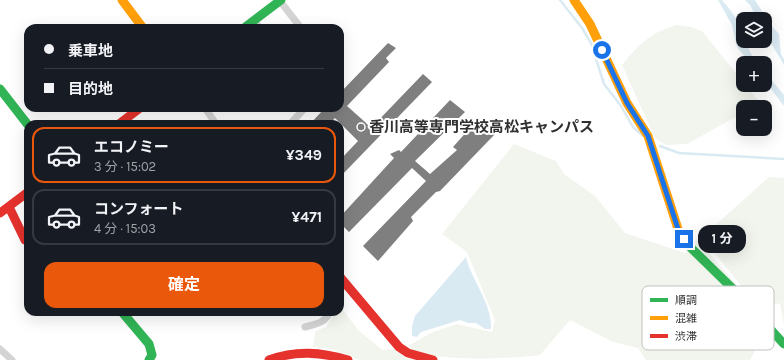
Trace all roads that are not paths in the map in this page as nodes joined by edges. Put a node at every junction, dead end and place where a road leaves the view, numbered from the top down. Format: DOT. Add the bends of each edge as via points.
graph roads {
  1 [pos="122,0"];
  2 [pos="280,0"];
  3 [pos="574,0"];
  4 [pos="140,24"];
  5 [pos="257,24"];
  6 [pos="298,24"];
  7 [pos="0,89"];
  8 [pos="135,112"];
  9 [pos="301,112"];
  10 [pos="24,120"];
  11 [pos="126,120"];
  12 [pos="294,120"];
  13 [pos="24,195"];
  14 [pos="9,206"];
  15 [pos="0,214"];
  16 [pos="24,238"];
  17 [pos="344,282"];
  18 [pos="730,286"];
  19 [pos="125,316"];
  20 [pos="328,316"];
  21 [pos="305,327"];
  22 [pos="774,333"];
  23 [pos="784,344"];
  24 [pos="0,348"];
  25 [pos="12,360"];
  26 [pos="151,360"];
  27 [pos="269,360"];
  28 [pos="348,360"];
  29 [pos="433,360"];
  1 -- 4 [label="street"];
  2 -- 5 [label="street"];
  2 -- 6 [label="street"];
  3 -- 18 [label="street" via="590,24 627,103 648,136 679,232 688,246"];
  7 -- 10 [label="street"];
  8 -- 11 [label="street"];
  9 -- 12 [label="street"];
  13 -- 14 [label="street"];
  14 -- 15 [label="street"];
  14 -- 16 [label="street"];
  17 -- 29 [label="street" via="408,354"];
  19 -- 26 [label="street" via="149,344"];
  20 -- 21 [label="street" via="322,322"];
  22 -- 23 [label="street"];
  24 -- 25 [label="street"];
  27 -- 28 [label="street" via="308,352 330,354"];
}
